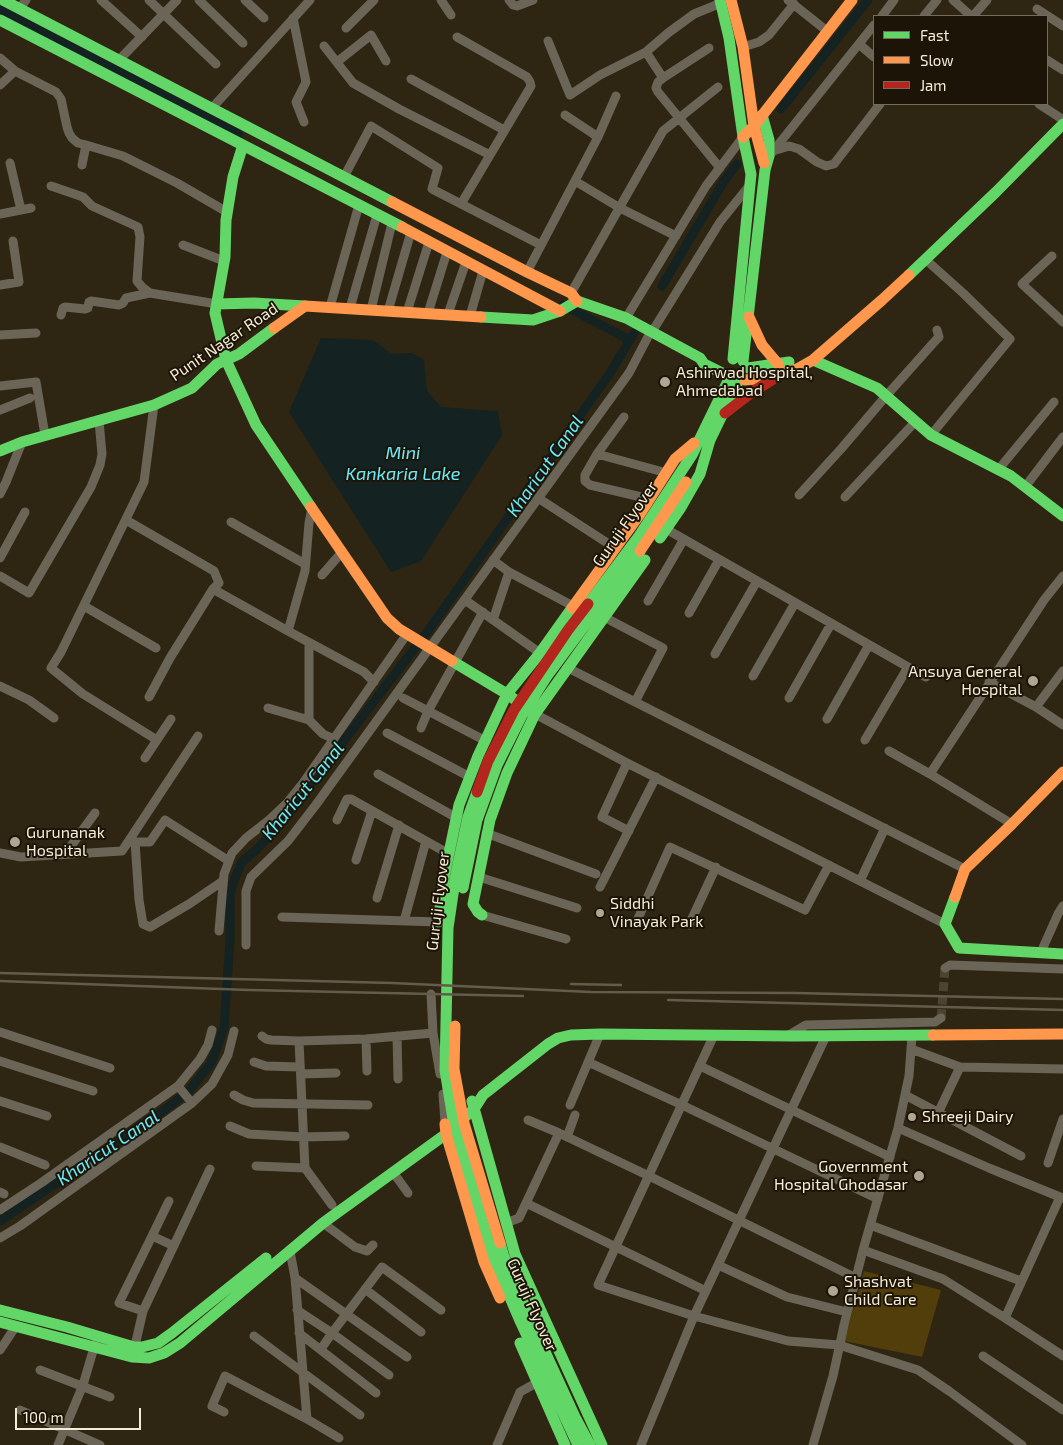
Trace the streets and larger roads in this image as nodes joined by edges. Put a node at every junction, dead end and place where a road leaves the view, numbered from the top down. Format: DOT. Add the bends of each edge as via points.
graph roads {
  1 [pos="3,0"];
  2 [pos="102,0"];
  3 [pos="149,0"];
  4 [pos="177,0"];
  5 [pos="199,0"];
  6 [pos="245,0"];
  7 [pos="310,0"];
  8 [pos="374,0"];
  9 [pos="441,0"];
  10 [pos="509,0"];
  11 [pos="533,0"];
  12 [pos="894,0"];
  13 [pos="937,0"];
  14 [pos="953,0"];
  15 [pos="987,0"];
  16 [pos="724,1"];
  17 [pos="849,1"];
  18 [pos="791,2"];
  19 [pos="22,4"];
  20 [pos="1037,9"];
  21 [pos="164,14"];
  22 [pos="883,15"];
  23 [pos="925,15"];
  24 [pos="971,15"];
  25 [pos="973,15"];
  26 [pos="1046,15"];
  27 [pos="451,16"];
  28 [pos="1048,16"];
  29 [pos="264,18"];
  30 [pos="293,18"];
  31 [pos="0,20"];
  32 [pos="873,26"];
  33 [pos="1063,26"];
  34 [pos="346,28"];
  35 [pos="827,31"];
  36 [pos="142,37"];
  37 [pos="457,37"];
  38 [pos="548,41"];
  39 [pos="243,43"];
  40 [pos="859,44"];
  41 [pos="324,46"];
  42 [pos="743,47"];
  43 [pos="709,48"];
  44 [pos="646,52"];
  45 [pos="873,56"];
  46 [pos="0,58"];
  47 [pos="119,60"];
  48 [pos="386,61"];
  49 [pos="1048,61"];
  50 [pos="337,62"];
  51 [pos="216,64"];
  52 [pos="1063,70"];
  53 [pos="14,71"];
  54 [pos="111,77"];
  55 [pos="663,78"];
  56 [pos="411,79"];
  57 [pos="0,85"];
  58 [pos="718,86"];
  59 [pos="616,96"];
  60 [pos="879,105"];
  61 [pos="1040,105"];
  62 [pos="212,108"];
  63 [pos="565,115"];
  64 [pos="762,115"];
  65 [pos="680,118"];
  66 [pos="1063,120"];
  67 [pos="304,122"];
  68 [pos="754,126"];
  69 [pos="504,130"];
  70 [pos="598,137"];
  71 [pos="743,137"];
  72 [pos="86,145"];
  73 [pos="243,145"];
  74 [pos="771,153"];
  75 [pos="490,155"];
  76 [pos="10,162"];
  77 [pos="82,165"];
  78 [pos="720,168"];
  79 [pos="765,170"];
  80 [pos="344,176"];
  81 [pos="575,180"];
  82 [pos="751,184"];
  83 [pos="51,186"];
  84 [pos="461,204"];
  85 [pos="359,205"];
  86 [pos="31,208"];
  87 [pos="620,208"];
  88 [pos="20,210"];
  89 [pos="227,212"];
  90 [pos="0,214"];
  91 [pos="378,215"];
  92 [pos="392,223"];
  93 [pos="411,232"];
  94 [pos="676,236"];
  95 [pos="13,241"];
  96 [pos="429,242"];
  97 [pos="183,245"];
  98 [pos="541,245"];
  99 [pos="447,252"];
  100 [pos="1052,256"];
  101 [pos="926,259"];
  102 [pos="224,261"];
  103 [pos="466,262"];
  104 [pos="483,271"];
  105 [pos="527,272"];
  106 [pos="0,285"];
  107 [pos="150,293"];
  108 [pos="575,299"];
  109 [pos="217,304"];
  110 [pos="305,306"];
  111 [pos="330,307"];
  112 [pos="350,308"];
  113 [pos="371,310"];
  114 [pos="560,310"];
  115 [pos="388,311"];
  116 [pos="408,312"];
  117 [pos="428,313"];
  118 [pos="448,314"];
  119 [pos="61,316"];
  120 [pos="470,316"];
  121 [pos="749,316"];
  122 [pos="626,318"];
  123 [pos="1063,322"];
  124 [pos="937,330"];
  125 [pos="651,331"];
  126 [pos="36,333"];
  127 [pos="0,336"];
  128 [pos="226,360"];
  129 [pos="813,360"];
  130 [pos="705,362"];
  131 [pos="782,368"];
  132 [pos="735,371"];
  133 [pos="0,386"];
  134 [pos="886,396"];
  135 [pos="30,398"];
  136 [pos="719,400"];
  137 [pos="1054,402"];
  138 [pos="154,406"];
  139 [pos="0,410"];
  140 [pos="723,414"];
  141 [pos="624,417"];
  142 [pos="99,421"];
  143 [pos="915,422"];
  144 [pos="45,435"];
  145 [pos="931,435"];
  146 [pos="706,438"];
  147 [pos="1063,438"];
  148 [pos="22,442"];
  149 [pos="0,451"];
  150 [pos="597,454"];
  151 [pos="696,458"];
  152 [pos="998,470"];
  153 [pos="667,473"];
  154 [pos="1025,487"];
  155 [pos="0,494"];
  156 [pos="799,495"];
  157 [pos="845,497"];
  158 [pos="538,498"];
  159 [pos="650,499"];
  160 [pos="312,508"];
  161 [pos="25,512"];
  162 [pos="1063,516"];
  163 [pos="126,520"];
  164 [pos="231,522"];
  165 [pos="666,529"];
  166 [pos="684,539"];
  167 [pos="615,548"];
  168 [pos="342,552"];
  169 [pos="0,558"];
  170 [pos="493,560"];
  171 [pos="720,560"];
  172 [pos="305,564"];
  173 [pos="509,572"];
  174 [pos="322,575"];
  175 [pos="0,576"];
  176 [pos="1063,576"];
  177 [pos="757,581"];
  178 [pos="213,589"];
  179 [pos="465,600"];
  180 [pos="648,601"];
  181 [pos="794,603"];
  182 [pos="84,606"];
  183 [pos="572,606"];
  184 [pos="483,612"];
  185 [pos="689,613"];
  186 [pos="604,617"];
  187 [pos="493,620"];
  188 [pos="831,624"];
  189 [pos="288,631"];
  190 [pos="409,635"];
  191 [pos="309,643"];
  192 [pos="869,645"];
  193 [pos="427,647"];
  194 [pos="156,648"];
  195 [pos="540,653"];
  196 [pos="715,654"];
  197 [pos="454,663"];
  198 [pos="908,667"];
  199 [pos="568,668"];
  200 [pos="1063,671"];
  201 [pos="753,676"];
  202 [pos="926,677"];
  203 [pos="374,682"];
  204 [pos="989,682"];
  205 [pos="0,686"];
  206 [pos="507,694"];
  207 [pos="149,697"];
  208 [pos="403,698"];
  209 [pos="789,698"];
  210 [pos="635,702"];
  211 [pos="1036,707"];
  212 [pos="268,708"];
  213 [pos="428,711"];
  214 [pos="535,714"];
  215 [pos="54,718"];
  216 [pos="171,719"];
  217 [pos="827,719"];
  218 [pos="309,720"];
  219 [pos="1063,725"];
  220 [pos="421,728"];
  221 [pos="387,733"];
  222 [pos="198,736"];
  223 [pos="334,739"];
  224 [pos="157,740"];
  225 [pos="865,740"];
  226 [pos="486,741"];
  227 [pos="889,751"];
  228 [pos="145,758"];
  229 [pos="627,763"];
  230 [pos="1063,772"];
  231 [pos="378,774"];
  232 [pos="930,774"];
  233 [pos="656,777"];
  234 [pos="470,778"];
  235 [pos="372,811"];
  236 [pos="95,813"];
  237 [pos="456,818"];
  238 [pos="337,820"];
  239 [pos="1012,824"];
  240 [pos="399,825"];
  241 [pos="885,828"];
  242 [pos="629,831"];
  243 [pos="486,833"];
  244 [pos="426,841"];
  245 [pos="132,842"];
  246 [pos="0,853"];
  247 [pos="69,854"];
  248 [pos="449,854"];
  249 [pos="356,860"];
  250 [pos="229,861"];
  251 [pos="829,865"];
  252 [pos="716,868"];
  253 [pos="966,869"];
  254 [pos="596,874"];
  255 [pos="479,877"];
  256 [pos="223,881"];
  257 [pos="860,881"];
  258 [pos="600,887"];
  259 [pos="378,898"];
  260 [pos="1063,906"];
  261 [pos="577,908"];
  262 [pos="482,914"];
  263 [pos="282,917"];
  264 [pos="404,921"];
  265 [pos="438,922"];
  266 [pos="636,923"];
  267 [pos="944,924"];
  268 [pos="689,925"];
  269 [pos="219,931"];
  270 [pos="566,940"];
  271 [pos="246,945"];
  272 [pos="1041,952"];
  273 [pos="1063,954"];
  274 [pos="945,968"];
  275 [pos="1063,968"];
  276 [pos="431,994"];
  277 [pos="941,1018"];
  278 [pos="212,1030"];
  279 [pos="234,1031"];
  280 [pos="0,1032"];
  281 [pos="433,1034"];
  282 [pos="600,1034"];
  283 [pos="1063,1034"];
  284 [pos="714,1035"];
  285 [pos="262,1036"];
  286 [pos="397,1036"];
  287 [pos="786,1036"];
  288 [pos="826,1036"];
  289 [pos="912,1036"];
  290 [pos="366,1039"];
  291 [pos="299,1041"];
  292 [pos="911,1049"];
  293 [pos="0,1061"];
  294 [pos="254,1062"];
  295 [pos="588,1062"];
  296 [pos="700,1066"];
  297 [pos="960,1067"];
  298 [pos="110,1068"];
  299 [pos="1063,1069"];
  300 [pos="300,1070"];
  301 [pos="367,1071"];
  302 [pos="336,1073"];
  303 [pos="398,1079"];
  304 [pos="179,1086"];
  305 [pos="93,1091"];
  306 [pos="234,1095"];
  307 [pos="905,1095"];
  308 [pos="0,1100"];
  309 [pos="192,1102"];
  310 [pos="302,1104"];
  311 [pos="473,1104"];
  312 [pos="368,1105"];
  313 [pos="570,1105"];
  314 [pos="682,1105"];
  315 [pos="791,1110"];
  316 [pos="938,1112"];
  317 [pos="576,1115"];
  318 [pos="47,1116"];
  319 [pos="1063,1119"];
  320 [pos="528,1120"];
  321 [pos="445,1122"];
  322 [pos="230,1126"];
  323 [pos="898,1128"];
  324 [pos="446,1134"];
  325 [pos="563,1135"];
  326 [pos="304,1136"];
  327 [pos="344,1136"];
  328 [pos="0,1147"];
  329 [pos="773,1150"];
  330 [pos="79,1156"];
  331 [pos="1021,1156"];
  332 [pos="890,1157"];
  333 [pos="1048,1163"];
  334 [pos="45,1165"];
  335 [pos="256,1166"];
  336 [pos="305,1168"];
  337 [pos="210,1169"];
  338 [pos="94,1173"];
  339 [pos="393,1173"];
  340 [pos="649,1176"];
  341 [pos="408,1193"];
  342 [pos="1062,1198"];
  343 [pos="878,1199"];
  344 [pos="169,1201"];
  345 [pos="526,1203"];
  346 [pos="332,1205"];
  347 [pos="0,1210"];
  348 [pos="739,1222"];
  349 [pos="323,1223"];
  350 [pos="506,1223"];
  351 [pos="870,1225"];
  352 [pos="152,1236"];
  353 [pos="0,1238"];
  354 [pos="372,1245"];
  355 [pos="174,1246"];
  356 [pos="615,1247"];
  357 [pos="864,1250"];
  358 [pos="290,1251"];
  359 [pos="718,1265"];
  360 [pos="295,1278"];
  361 [pos="856,1278"];
  362 [pos="1021,1282"];
  363 [pos="366,1289"];
  364 [pos="706,1290"];
  365 [pos="0,1310"];
  366 [pos="297,1310"];
  367 [pos="441,1310"];
  368 [pos="143,1311"];
  369 [pos="847,1312"];
  370 [pos="346,1315"];
  371 [pos="694,1316"];
  372 [pos="1005,1318"];
  373 [pos="0,1322"];
  374 [pos="16,1326"];
  375 [pos="421,1332"];
  376 [pos="299,1333"];
  377 [pos="332,1333"];
  378 [pos="254,1336"];
  379 [pos="95,1341"];
  380 [pos="839,1345"];
  381 [pos="321,1349"];
  382 [pos="0,1350"];
  383 [pos="133,1352"];
  384 [pos="983,1356"];
  385 [pos="1063,1356"];
  386 [pos="407,1357"];
  387 [pos="40,1370"];
  388 [pos="303,1372"];
  389 [pos="389,1375"];
  390 [pos="538,1382"];
  391 [pos="82,1386"];
  392 [pos="376,1393"];
  393 [pos="110,1397"];
  394 [pos="20,1410"];
  395 [pos="1063,1410"];
  396 [pos="224,1412"];
  397 [pos="360,1415"];
  398 [pos="307,1419"];
  399 [pos="64,1430"];
  400 [pos="339,1438"];
  401 [pos="58,1445"];
  402 [pos="100,1445"];
  403 [pos="497,1445"];
  404 [pos="565,1445"];
  405 [pos="578,1445"];
  406 [pos="590,1445"];
  407 [pos="602,1445"];
  408 [pos="641,1445"];
  409 [pos="813,1445"];
  410 [pos="1022,1445"];
  1 -- 19 [label="street"];
  2 -- 36 [label="street"];
  3 -- 21 [label="street"];
  4 -- 21 [label="street"];
  5 -- 39 [label="street"];
  6 -- 29 [label="street"];
  7 -- 30 [label="street"];
  8 -- 34 [label="street"];
  9 -- 27 [label="street"];
  10 -- 11 [label="street" via="513,6"];
  12 -- 22 [label="street"];
  13 -- 23 [label="street"];
  14 -- 24 [label="street"];
  15 -- 25 [label="street"];
  16 -- 42 [label="street"];
  16 -- 44 [label="street" via="694,14"];
  16 -- 71 [label="street"];
  17 -- 35 [label="street"];
  18 -- 35 [label="street"];
  18 -- 42 [label="street" via="769,35 760,42"];
  19 -- 47 [label="street"];
  20 -- 26 [label="street"];
  21 -- 36 [label="street"];
  21 -- 51 [label="street"];
  28 -- 33 [label="street"];
  30 -- 62 [label="street"];
  30 -- 67 [label="street" via="306,82 296,102"];
  31 -- 54 [label="street"];
  32 -- 40 [label="street"];
  35 -- 64 [label="street"];
  36 -- 47 [label="street"];
  37 -- 69 [label="street" via="527,77 530,82"];
  38 -- 44 [label="street" via="570,95 600,75"];
  40 -- 45 [label="street"];
  40 -- 74 [label="street"];
  41 -- 50 [label="street"];
  42 -- 68 [label="street"];
  43 -- 55 [label="street"];
  44 -- 55 [label="street"];
  46 -- 53 [label="street"];
  47 -- 54 [label="street"];
  47 -- 62 [label="street"];
  48 -- 50 [label="street" via="371,35"];
  49 -- 52 [label="street"];
  50 -- 75 [label="street" via="353,83"];
  53 -- 57 [label="street"];
  53 -- 72 [label="street" via="56,92 61,99 69,133 78,143"];
  54 -- 73 [label="street"];
  55 -- 65 [label="street" via="656,88"];
  56 -- 69 [label="street"];
  58 -- 65 [label="street"];
  59 -- 70 [label="street"];
  60 -- 74 [label="street" via="834,164 826,166 789,146"];
  61 -- 66 [label="street"];
  62 -- 80 [label="street"];
  63 -- 70 [label="street"];
  64 -- 68 [label="street"];
  64 -- 74 [label="street"];
  65 -- 78 [label="street"];
  65 -- 87 [label="street" via="663,132"];
  66 -- 101 [label="street" via="996,192"];
  66 -- 131 [label="street" via="879,297 807,357"];
  68 -- 71 [label="street"];
  68 -- 79 [label="street"];
  69 -- 75 [label="street"];
  70 -- 81 [label="street"];
  71 -- 78 [label="street"];
  71 -- 82 [label="street"];
  72 -- 77 [label="street"];
  72 -- 89 [label="street" via="123,156"];
  73 -- 85 [label="street"];
  73 -- 89 [label="street"];
  74 -- 79 [label="street"];
  75 -- 84 [label="street"];
  76 -- 88 [label="street"];
  78 -- 94 [label="street"];
  79 -- 82 [label="street"];
  79 -- 121 [label="street"];
  80 -- 84 [label="street" via="371,126 438,168 432,189"];
  80 -- 105 [label="street"];
  81 -- 87 [label="street"];
  81 -- 98 [label="street"];
  82 -- 125 [label="street" via="720,222"];
  82 -- 132 [label="street"];
  83 -- 107 [label="street" via="83,198 92,206 138,227 137,281"];
  84 -- 98 [label="street"];
  85 -- 91 [label="street"];
  85 -- 111 [label="street"];
  86 -- 88 [label="street"];
  87 -- 94 [label="street"];
  87 -- 108 [label="street"];
  88 -- 90 [label="street"];
  89 -- 102 [label="street"];
  91 -- 92 [label="street"];
  91 -- 112 [label="street"];
  92 -- 93 [label="street"];
  92 -- 113 [label="street"];
  93 -- 96 [label="street"];
  93 -- 115 [label="street"];
  94 -- 122 [label="street"];
  95 -- 106 [label="street" via="19,282"];
  96 -- 99 [label="street"];
  96 -- 116 [label="street"];
  97 -- 102 [label="street"];
  98 -- 105 [label="street"];
  99 -- 103 [label="street"];
  99 -- 117 [label="street"];
  100 -- 123 [label="street" via="1022,284"];
  101 -- 129 [label="street"];
  101 -- 145 [label="street" via="1010,339"];
  102 -- 109 [label="street"];
  103 -- 104 [label="street"];
  103 -- 118 [label="street"];
  104 -- 114 [label="street"];
  104 -- 120 [label="street"];
  105 -- 108 [label="street"];
  107 -- 109 [label="street"];
  107 -- 119 [label="street" via="126,298 119,305 91,301 85,309 65,307"];
  108 -- 114 [label="street"];
  108 -- 122 [label="street"];
  109 -- 110 [label="street"];
  109 -- 128 [label="street"];
  110 -- 111 [label="street"];
  110 -- 128 [label="street, Punit Nagar Road"];
  111 -- 112 [label="street"];
  112 -- 113 [label="street"];
  113 -- 115 [label="street"];
  114 -- 120 [label="street" via="532,320"];
  115 -- 116 [label="street"];
  116 -- 117 [label="street"];
  117 -- 118 [label="street"];
  118 -- 120 [label="street"];
  121 -- 131 [label="street" via="762,345"];
  121 -- 132 [label="street"];
  122 -- 125 [label="street"];
  124 -- 134 [label="street" via="938,337"];
  125 -- 130 [label="street"];
  125 -- 158 [label="street" via="629,373"];
  126 -- 127 [label="street"];
  128 -- 138 [label="street, Punit Nagar Road" via="217,364 192,388"];
  128 -- 160 [label="street" via="256,425"];
  129 -- 131 [label="street" via="797,369"];
  129 -- 134 [label="street" via="877,388"];
  130 -- 132 [label="street"];
  130 -- 136 [label="street" via="714,377"];
  131 -- 132 [label="street" via="756,379"];
  131 -- 140 [label="street"];
  132 -- 136 [label="street"];
  132 -- 140 [label="street"];
  133 -- 144 [label="street" via="36,382"];
  134 -- 143 [label="street"];
  134 -- 156 [label="street"];
  135 -- 139 [label="street"];
  136 -- 146 [label="street"];
  137 -- 152 [label="street"];
  138 -- 142 [label="street, Punit Nagar Road"];
  138 -- 163 [label="street" via="144,482"];
  140 -- 146 [label="street"];
  141 -- 150 [label="street"];
  142 -- 144 [label="street, Punit Nagar Road"];
  142 -- 175 [label="street" via="100,465 91,487 29,593"];
  143 -- 145 [label="street"];
  143 -- 157 [label="street"];
  144 -- 148 [label="street, Punit Nagar Road"];
  145 -- 152 [label="street"];
  146 -- 151 [label="street, Guruji Flyover"];
  146 -- 153 [label="street" via="676,459"];
  146 -- 165 [label="street" via="700,474"];
  147 -- 154 [label="street"];
  148 -- 149 [label="street, Punit Nagar Road"];
  148 -- 155 [label="street"];
  150 -- 153 [label="street"];
  150 -- 159 [label="street" via="585,481 590,485"];
  151 -- 405 [label="street, Guruji Flyover" via="568,630 514,710 488,761 468,817 448,928 445,1070 454,1125 494,1260"];
  151 -- 406 [label="street, Guruji Flyover" via="647,542 547,676 522,715 497,765 477,820 457,928 454,1069 464,1123 504,1257"];
  152 -- 154 [label="street"];
  153 -- 159 [label="street"];
  154 -- 162 [label="street"];
  158 -- 167 [label="street"];
  158 -- 170 [label="street"];
  159 -- 167 [label="street"];
  160 -- 168 [label="street"];
  160 -- 172 [label="street"];
  161 -- 169 [label="street"];
  163 -- 178 [label="street" via="214,570 219,583"];
  163 -- 182 [label="street"];
  164 -- 172 [label="street"];
  165 -- 166 [label="street"];
  165 -- 186 [label="street"];
  166 -- 171 [label="street"];
  166 -- 180 [label="street"];
  167 -- 183 [label="street"];
  168 -- 174 [label="street"];
  168 -- 190 [label="street" via="387,618"];
  170 -- 173 [label="street"];
  170 -- 179 [label="street"];
  171 -- 177 [label="street"];
  171 -- 185 [label="street"];
  172 -- 189 [label="street"];
  173 -- 183 [label="street"];
  173 -- 187 [label="street"];
  176 -- 204 [label="street"];
  177 -- 181 [label="street"];
  177 -- 196 [label="street"];
  178 -- 189 [label="street"];
  178 -- 207 [label="street"];
  179 -- 184 [label="street"];
  179 -- 193 [label="street"];
  181 -- 188 [label="street"];
  181 -- 201 [label="street"];
  182 -- 194 [label="street"];
  182 -- 224 [label="street" via="51,668 83,694"];
  183 -- 195 [label="street"];
  184 -- 187 [label="street"];
  184 -- 197 [label="street"];
  186 -- 199 [label="street"];
  186 -- 210 [label="street" via="664,648"];
  187 -- 195 [label="street"];
  188 -- 192 [label="street"];
  188 -- 209 [label="street"];
  189 -- 191 [label="street"];
  190 -- 193 [label="street"];
  190 -- 203 [label="street"];
  191 -- 203 [label="street" via="364,672"];
  191 -- 218 [label="street"];
  192 -- 198 [label="street"];
  192 -- 217 [label="street"];
  193 -- 197 [label="street"];
  193 -- 271 [label="street" via="288,841 251,877 246,891"];
  195 -- 206 [label="street"];
  197 -- 206 [label="street"];
  197 -- 213 [label="street"];
  198 -- 202 [label="street"];
  198 -- 225 [label="street"];
  199 -- 210 [label="street"];
  199 -- 214 [label="street"];
  200 -- 211 [label="street"];
  203 -- 223 [label="street"];
  204 -- 211 [label="street"];
  204 -- 232 [label="street"];
  205 -- 215 [label="street" via="29,700"];
  206 -- 214 [label="street"];
  206 -- 226 [label="street"];
  208 -- 213 [label="street"];
  210 -- 241 [label="street"];
  211 -- 219 [label="street"];
  212 -- 218 [label="street"];
  213 -- 220 [label="street"];
  213 -- 226 [label="street"];
  214 -- 229 [label="street"];
  214 -- 243 [label="street" via="507,772"];
  216 -- 224 [label="street"];
  218 -- 223 [label="street" via="322,734"];
  221 -- 234 [label="street"];
  222 -- 245 [label="street"];
  223 -- 250 [label="street" via="287,803 246,838"];
  224 -- 228 [label="street"];
  226 -- 234 [label="street"];
  227 -- 232 [label="street"];
  229 -- 233 [label="street"];
  229 -- 242 [label="street" via="602,817"];
  230 -- 239 [label="street"];
  231 -- 237 [label="street"];
  232 -- 239 [label="street"];
  233 -- 242 [label="street"];
  233 -- 251 [label="street"];
  234 -- 237 [label="street"];
  235 -- 238 [label="street" via="351,798 347,799"];
  235 -- 240 [label="street"];
  235 -- 249 [label="street"];
  236 -- 247 [label="street" via="71,846"];
  237 -- 248 [label="street"];
  239 -- 253 [label="street"];
  240 -- 244 [label="street"];
  240 -- 259 [label="street"];
  241 -- 253 [label="street"];
  241 -- 257 [label="street"];
  242 -- 258 [label="street"];
  243 -- 254 [label="street"];
  243 -- 255 [label="street"];
  244 -- 248 [label="street"];
  244 -- 264 [label="street"];
  245 -- 247 [label="street" via="122,851"];
  245 -- 250 [label="street" via="150,842 165,820"];
  245 -- 256 [label="street" via="143,924 150,927"];
  246 -- 247 [label="street" via="21,857"];
  248 -- 265 [label="street"];
  250 -- 256 [label="street"];
  251 -- 252 [label="street" via="805,910"];
  251 -- 257 [label="street"];
  252 -- 266 [label="street" via="670,847"];
  252 -- 268 [label="street"];
  253 -- 267 [label="street"];
  255 -- 261 [label="street"];
  255 -- 262 [label="street" via="474,904"];
  256 -- 269 [label="street"];
  257 -- 267 [label="street"];
  260 -- 272 [label="street"];
  262 -- 270 [label="street"];
  263 -- 264 [label="street"];
  264 -- 265 [label="street"];
  267 -- 272 [label="street" via="959,948"];
  272 -- 273 [label="street"];
  274 -- 275 [label="street" via="950,965"];
  276 -- 281 [label="street"];
  277 -- 287 [label="street" via="936,1022 806,1025"];
  278 -- 304 [label="street" via="200,1059"];
  279 -- 309 [label="street" via="228,1055 212,1084"];
  280 -- 298 [label="street"];
  281 -- 286 [label="street"];
  281 -- 321 [label="street"];
  282 -- 284 [label="street"];
  282 -- 295 [label="street"];
  282 -- 311 [label="street" via="558,1038"];
  283 -- 289 [label="street"];
  284 -- 287 [label="street"];
  284 -- 296 [label="street"];
  285 -- 291 [label="street" via="272,1040"];
  286 -- 290 [label="street"];
  286 -- 303 [label="street"];
  287 -- 288 [label="street"];
  288 -- 289 [label="street"];
  288 -- 315 [label="street"];
  289 -- 292 [label="street"];
  290 -- 291 [label="street"];
  290 -- 301 [label="street"];
  291 -- 300 [label="street"];
  292 -- 297 [label="street"];
  292 -- 307 [label="street"];
  293 -- 305 [label="street"];
  294 -- 300 [label="street"];
  295 -- 313 [label="street"];
  295 -- 314 [label="street"];
  296 -- 314 [label="street"];
  296 -- 315 [label="street"];
  297 -- 299 [label="street"];
  297 -- 316 [label="street"];
  300 -- 302 [label="street"];
  300 -- 310 [label="street"];
  304 -- 309 [label="street"];
  304 -- 330 [label="street"];
  306 -- 310 [label="street" via="253,1103"];
  307 -- 316 [label="street"];
  307 -- 323 [label="street"];
  308 -- 318 [label="street"];
  309 -- 338 [label="street"];
  310 -- 312 [label="street"];
  310 -- 326 [label="street"];
  311 -- 321 [label="street"];
  311 -- 324 [label="street"];
  311 -- 350 [label="street"];
  314 -- 329 [label="street"];
  314 -- 340 [label="street"];
  315 -- 329 [label="street"];
  315 -- 332 [label="street"];
  316 -- 331 [label="street"];
  317 -- 325 [label="street"];
  319 -- 333 [label="street"];
  320 -- 325 [label="street"];
  321 -- 324 [label="street"];
  321 -- 346 [label="street"];
  322 -- 326 [label="street" via="249,1134"];
  323 -- 332 [label="street"];
  323 -- 342 [label="street"];
  324 -- 339 [label="street"];
  324 -- 390 [label="street" via="484,1262"];
  325 -- 340 [label="street"];
  325 -- 345 [label="street"];
  326 -- 327 [label="street"];
  326 -- 336 [label="street"];
  328 -- 334 [label="street"];
  329 -- 343 [label="street"];
  329 -- 348 [label="street"];
  330 -- 338 [label="street"];
  330 -- 347 [label="street"];
  332 -- 343 [label="street"];
  335 -- 336 [label="street"];
  336 -- 346 [label="street"];
  337 -- 355 [label="street"];
  338 -- 353 [label="street"];
  339 -- 341 [label="street"];
  339 -- 349 [label="street"];
  340 -- 348 [label="street"];
  340 -- 356 [label="street"];
  342 -- 362 [label="street"];
  343 -- 351 [label="street"];
  344 -- 352 [label="street"];
  345 -- 350 [label="street" via="519,1218"];
  345 -- 356 [label="street"];
  346 -- 383 [label="street" via="172,1333 158,1343"];
  348 -- 359 [label="street"];
  348 -- 361 [label="street"];
  349 -- 354 [label="street" via="355,1247 367,1251"];
  349 -- 358 [label="street"];
  350 -- 407 [label="street" via="514,1254"];
  351 -- 357 [label="street"];
  351 -- 362 [label="street"];
  352 -- 355 [label="street"];
  352 -- 368 [label="street" via="119,1303"];
  355 -- 368 [label="street"];
  356 -- 364 [label="street"];
  356 -- 371 [label="street" via="598,1285"];
  357 -- 361 [label="street"];
  357 -- 372 [label="street" via="943,1279"];
  358 -- 360 [label="street"];
  358 -- 383 [label="street" via="180,1343 149,1358"];
  359 -- 364 [label="street"];
  359 -- 369 [label="street" via="787,1297"];
  360 -- 366 [label="street"];
  360 -- 370 [label="street"];
  361 -- 369 [label="street"];
  362 -- 372 [label="street"];
  363 -- 367 [label="street" via="382,1267"];
  363 -- 370 [label="street"];
  363 -- 375 [label="street"];
  364 -- 371 [label="street"];
  365 -- 379 [label="street"];
  366 -- 376 [label="street"];
  366 -- 377 [label="street"];
  368 -- 383 [label="street"];
  369 -- 380 [label="street"];
  370 -- 377 [label="street"];
  370 -- 386 [label="street"];
  371 -- 380 [label="street" via="788,1341"];
  371 -- 408 [label="street"];
  372 -- 385 [label="street"];
  373 -- 374 [label="street"];
  374 -- 379 [label="street"];
  374 -- 382 [label="street"];
  376 -- 381 [label="street"];
  376 -- 388 [label="street"];
  377 -- 381 [label="street"];
  377 -- 389 [label="street"];
  378 -- 388 [label="street"];
  379 -- 383 [label="street"];
  379 -- 391 [label="street"];
  380 -- 409 [label="street"];
  380 -- 410 [label="street" via="918,1370"];
  381 -- 392 [label="street"];
  384 -- 395 [label="street"];
  387 -- 391 [label="street"];
  388 -- 397 [label="street"];
  388 -- 398 [label="street"];
  390 -- 403 [label="street" via="520,1392"];
  390 -- 404 [label="street"];
  391 -- 393 [label="street"];
  391 -- 399 [label="street"];
  394 -- 399 [label="street"];
  396 -- 398 [label="street" via="212,1406 225,1376"];
  398 -- 400 [label="street"];
  399 -- 401 [label="street"];
  399 -- 402 [label="street"];
}
